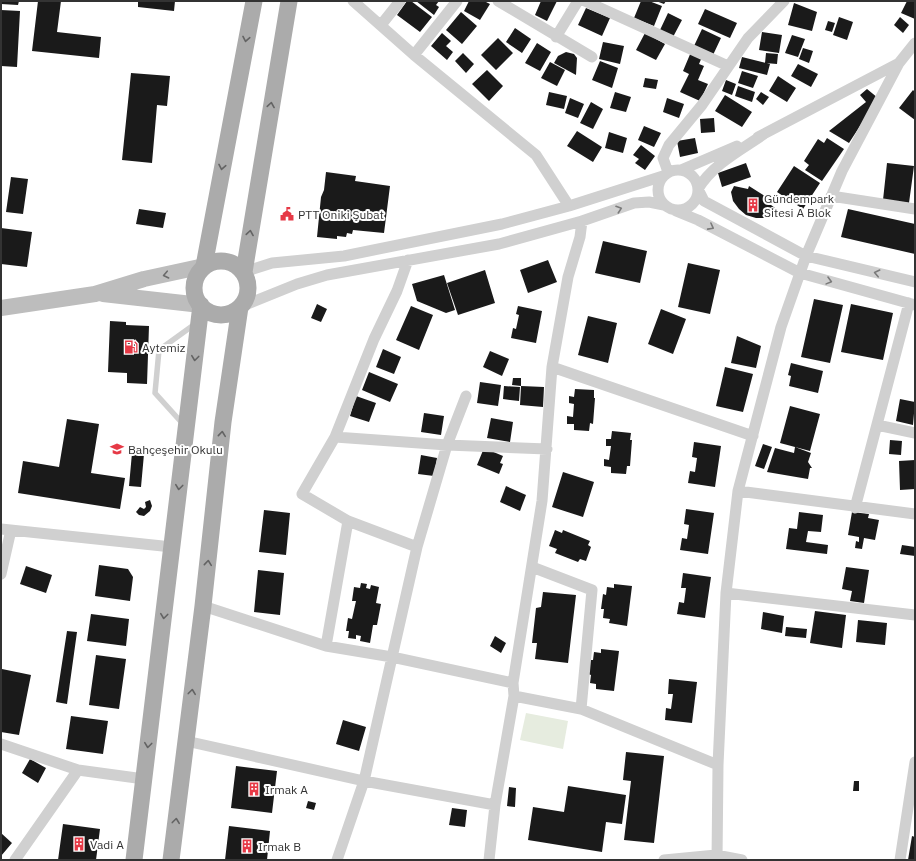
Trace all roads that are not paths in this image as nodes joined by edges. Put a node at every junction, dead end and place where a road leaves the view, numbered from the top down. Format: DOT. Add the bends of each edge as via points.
graph roads {
  1 [pos="254,1"];
  2 [pos="289,1"];
  3 [pos="353,1"];
  4 [pos="400,1"];
  5 [pos="458,1"];
  6 [pos="498,1"];
  7 [pos="578,1"];
  8 [pos="585,1"];
  9 [pos="784,1"];
  10 [pos="381,25"];
  11 [pos="556,37"];
  12 [pos="915,43"];
  13 [pos="414,55"];
  14 [pos="592,57"];
  15 [pos="900,63"];
  16 [pos="728,66"];
  17 [pos="764,134"];
  18 [pos="681,170"];
  19 [pos="666,174"];
  20 [pos="698,189"];
  21 [pos="831,196"];
  22 [pos="664,205"];
  23 [pos="569,206"];
  24 [pos="915,209"];
  25 [pos="676,211"];
  26 [pos="582,221"];
  27 [pos="806,256"];
  28 [pos="408,260"];
  29 [pos="204,266"];
  30 [pos="244,272"];
  31 [pos="800,273"];
  32 [pos="915,282"];
  33 [pos="95,294"];
  34 [pos="912,304"];
  35 [pos="240,307"];
  36 [pos="1,308"];
  37 [pos="200,314"];
  38 [pos="552,367"];
  39 [pos="466,396"];
  40 [pos="877,425"];
  41 [pos="186,428"];
  42 [pos="915,433"];
  43 [pos="753,436"];
  44 [pos="335,437"];
  45 [pos="447,445"];
  46 [pos="547,448"];
  47 [pos="738,492"];
  48 [pos="855,508"];
  49 [pos="915,514"];
  50 [pos="348,521"];
  51 [pos="6,529"];
  52 [pos="172,547"];
  53 [pos="417,547"];
  54 [pos="532,567"];
  55 [pos="1,574"];
  56 [pos="726,593"];
  57 [pos="203,606"];
  58 [pos="915,615"];
  59 [pos="326,646"];
  60 [pos="392,657"];
  61 [pos="513,683"];
  62 [pos="514,696"];
  63 [pos="581,709"];
  64 [pos="186,742"];
  65 [pos="1,744"];
  66 [pos="915,762"];
  67 [pos="718,765"];
  68 [pos="78,770"];
  69 [pos="144,779"];
  70 [pos="364,781"];
  71 [pos="495,805"];
  72 [pos="717,857"];
  73 [pos="15,860"];
  74 [pos="134,860"];
  75 [pos="171,860"];
  76 [pos="337,860"];
  77 [pos="489,860"];
  78 [pos="664,860"];
  79 [pos="742,860"];
  80 [pos="900,860"];
  1 -- 29 [label="main road, one-way"];
  30 -- 2 [label="main road, one-way"];
  3 -- 10 [label="street"];
  4 -- 10 [label="street"];
  5 -- 13 [label="street"];
  6 -- 11 [label="street"];
  7 -- 11 [label="street"];
  8 -- 16 [label="street"];
  9 -- 16 [label="street" via="748,38"];
  10 -- 13 [label="street"];
  11 -- 14 [label="street"];
  12 -- 15 [label="street"];
  13 -- 23 [label="street" via="536,156"];
  15 -- 17 [label="street"];
  15 -- 21 [label="street"];
  16 -- 19 [label="street" via="702,105 669,146 663,158"];
  17 -- 18 [label="street"];
  17 -- 20 [label="street" via="727,159 705,178"];
  18 -- 19 [label="street"];
  18 -- 20 [label="street" via="693,176"];
  19 -- 22 [label="street" via="658,188 660,200"];
  19 -- 23 [label="street"];
  20 -- 25 [label="street" via="694,202 689,207"];
  20 -- 27 [label="street" via="704,201"];
  21 -- 24 [label="street"];
  21 -- 27 [label="street"];
  22 -- 25 [label="street"];
  26 -- 22 [label="street, one-way" via="634,203"];
  23 -- 30 [label="street" via="502,224 344,256 272,263"];
  25 -- 31 [label="street, one-way"];
  26 -- 28 [label="street" via="499,244"];
  26 -- 38 [label="street" via="568,277"];
  27 -- 31 [label="street"];
  32 -- 27 [label="street, one-way"];
  28 -- 35 [label="street" via="326,275"];
  28 -- 44 [label="street"];
  29 -- 30 [label="main road" via="221,260 230,261"];
  29 -- 33 [label="street, one-way" via="144,279"];
  29 -- 37 [label="main road" via="194,282"];
  30 -- 35 [label="main road" via="249,288 247,297"];
  31 -- 34 [label="street, one-way"];
  31 -- 43 [label="street" via="781,327"];
  33 -- 36 [label="street"];
  33 -- 37 [label="street"];
  34 -- 40 [label="street"];
  35 -- 37 [label="main road" via="228,314"];
  57 -- 35 [label="main road, one-way" via="223,422"];
  37 -- 41 [label="main road, one-way"];
  37 -- 41 [label="lane" via="159,350 155,393"];
  38 -- 43 [label="street"];
  38 -- 46 [label="street"];
  39 -- 45 [label="street"];
  40 -- 42 [label="street"];
  40 -- 48 [label="street"];
  41 -- 52 [label="main road, one-way"];
  43 -- 47 [label="street"];
  44 -- 45 [label="street"];
  44 -- 50 [label="street" via="302,494"];
  45 -- 46 [label="street"];
  45 -- 53 [label="street"];
  46 -- 54 [label="street"];
  47 -- 48 [label="street"];
  47 -- 56 [label="street"];
  48 -- 49 [label="street"];
  50 -- 53 [label="street"];
  50 -- 59 [label="street"];
  51 -- 52 [label="street"];
  51 -- 55 [label="street"];
  52 -- 69 [label="main road, one-way"];
  53 -- 60 [label="street"];
  54 -- 61 [label="street"];
  54 -- 63 [label="street" via="592,590"];
  56 -- 58 [label="street"];
  56 -- 67 [label="street"];
  57 -- 59 [label="street"];
  64 -- 57 [label="main road, one-way"];
  59 -- 60 [label="street"];
  60 -- 61 [label="street"];
  60 -- 70 [label="street"];
  61 -- 62 [label="street"];
  62 -- 63 [label="street"];
  62 -- 71 [label="street"];
  63 -- 67 [label="street"];
  64 -- 70 [label="street"];
  75 -- 64 [label="main road, one-way"];
  65 -- 68 [label="street"];
  66 -- 80 [label="street"];
  67 -- 72 [label="street"];
  68 -- 69 [label="street"];
  68 -- 73 [label="street"];
  69 -- 74 [label="main road"];
  70 -- 71 [label="street"];
  70 -- 76 [label="street"];
  71 -- 77 [label="street"];
  72 -- 78 [label="street"];
  72 -- 79 [label="street"];
}
